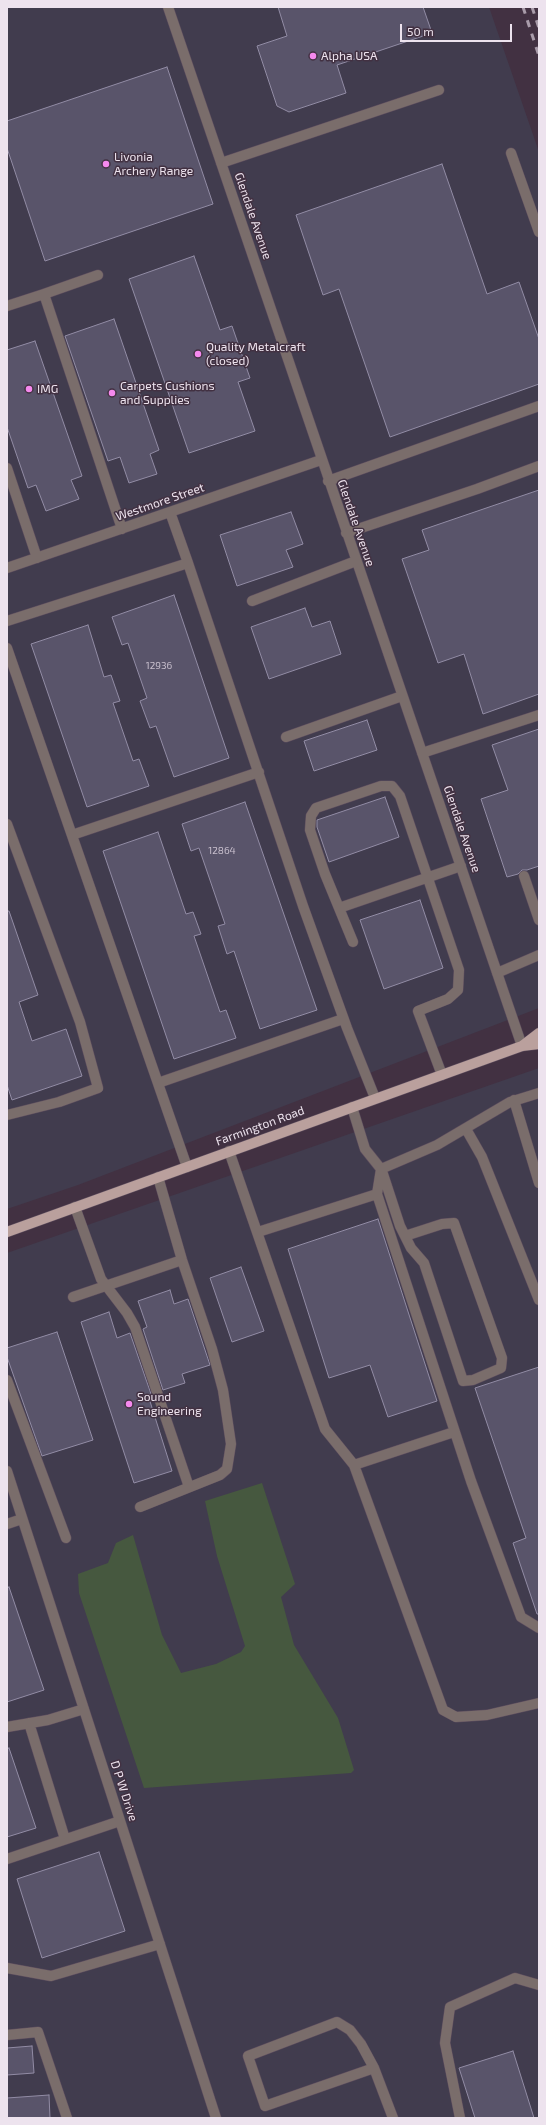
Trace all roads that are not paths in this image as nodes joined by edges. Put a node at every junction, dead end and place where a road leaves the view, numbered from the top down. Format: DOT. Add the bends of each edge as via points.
graph roads {
  1 [pos="168,7"];
  2 [pos="439,90"];
  3 [pos="511,153"];
  4 [pos="222,163"];
  5 [pos="539,232"];
  6 [pos="98,274"];
  7 [pos="44,294"];
  8 [pos="7,306"];
  9 [pos="539,406"];
  10 [pos="321,460"];
  11 [pos="539,466"];
  12 [pos="7,468"];
  13 [pos="328,481"];
  14 [pos="170,512"];
  15 [pos="122,529"];
  16 [pos="346,533"];
  17 [pos="37,558"];
  18 [pos="356,561"];
  19 [pos="188,562"];
  20 [pos="7,568"];
  21 [pos="252,601"];
  22 [pos="7,621"];
  23 [pos="7,648"];
  24 [pos="402,696"];
  25 [pos="539,714"];
  26 [pos="286,737"];
  27 [pos="422,753"];
  28 [pos="259,772"];
  29 [pos="7,824"];
  30 [pos="72,835"];
  31 [pos="461,866"];
  32 [pos="524,876"];
  33 [pos="427,877"];
  34 [pos="339,908"];
  35 [pos="539,920"];
  36 [pos="353,942"];
  37 [pos="539,955"];
  38 [pos="498,973"];
  39 [pos="343,1019"];
  40 [pos="539,1033"];
  41 [pos="539,1044"];
  42 [pos="522,1046"];
  43 [pos="442,1075"];
  44 [pos="158,1083"];
  45 [pos="539,1093"];
  46 [pos="375,1098"];
  47 [pos="514,1100"];
  48 [pos="352,1107"];
  49 [pos="7,1115"];
  50 [pos="466,1129"];
  51 [pos="229,1151"];
  52 [pos="187,1166"];
  53 [pos="381,1169"];
  54 [pos="158,1177"];
  55 [pos="539,1183"];
  56 [pos="377,1194"];
  57 [pos="75,1207"];
  58 [pos="7,1232"];
  59 [pos="258,1232"];
  60 [pos="405,1236"];
  61 [pos="182,1260"];
  62 [pos="105,1286"];
  63 [pos="73,1297"];
  64 [pos="539,1300"];
  65 [pos="7,1380"];
  66 [pos="454,1432"];
  67 [pos="354,1465"];
  68 [pos="7,1471"];
  69 [pos="189,1487"];
  70 [pos="140,1507"];
  71 [pos="22,1519"];
  72 [pos="7,1524"];
  73 [pos="66,1538"];
  74 [pos="539,1628"];
  75 [pos="539,1703"];
  76 [pos="84,1709"];
  77 [pos="28,1723"];
  78 [pos="7,1727"];
  79 [pos="120,1822"];
  80 [pos="65,1840"];
  81 [pos="7,1859"];
  82 [pos="160,1944"];
  83 [pos="7,1968"];
  84 [pos="539,1985"];
  85 [pos="7,2035"];
  86 [pos="374,2068"];
  87 [pos="67,2118"];
  88 [pos="216,2118"];
  89 [pos="393,2118"];
  90 [pos="460,2118"];
  1 -- 4 [label="street, Glendale Avenue"];
  2 -- 4 [label="street"];
  3 -- 5 [label="street"];
  4 -- 10 [label="street, Glendale Avenue"];
  6 -- 7 [label="street"];
  7 -- 8 [label="street"];
  7 -- 15 [label="street"];
  9 -- 13 [label="street"];
  10 -- 13 [label="street, Glendale Avenue"];
  10 -- 14 [label="street, Westmore Street"];
  11 -- 16 [label="street"];
  12 -- 17 [label="street"];
  13 -- 16 [label="street, Glendale Avenue"];
  14 -- 15 [label="street, Westmore Street"];
  14 -- 19 [label="street"];
  15 -- 17 [label="street, Westmore Street"];
  16 -- 18 [label="street, Glendale Avenue"];
  17 -- 20 [label="street, Westmore Street"];
  18 -- 21 [label="street"];
  18 -- 24 [label="street, Glendale Avenue"];
  19 -- 22 [label="street"];
  19 -- 28 [label="street"];
  23 -- 30 [label="street"];
  24 -- 26 [label="street"];
  24 -- 27 [label="street, Glendale Avenue"];
  25 -- 27 [label="street"];
  27 -- 31 [label="street, Glendale Avenue"];
  28 -- 30 [label="street"];
  28 -- 39 [label="street"];
  29 -- 49 [label="street" via="80,1022 98,1088 59,1102"];
  30 -- 44 [label="street"];
  31 -- 33 [label="street"];
  31 -- 38 [label="street, Glendale Avenue"];
  32 -- 35 [label="street"];
  33 -- 34 [label="street"];
  33 -- 34 [label="street" via="400,796 392,786 380,786 341,799 316,808 311,816 310,830"];
  33 -- 43 [label="street" via="459,970 458,990 448,999 418,1010"];
  34 -- 36 [label="street"];
  37 -- 38 [label="street"];
  38 -- 42 [label="street, Glendale Avenue"];
  39 -- 44 [label="street"];
  39 -- 46 [label="street"];
  40 -- 42 [label="main road, Farmington Road"];
  41 -- 42 [label="main road, Farmington Road"];
  42 -- 43 [label="main road, Farmington Road"];
  43 -- 46 [label="main road, Farmington Road"];
  44 -- 52 [label="street"];
  45 -- 47 [label="street"];
  46 -- 48 [label="main road, Farmington Road"];
  47 -- 50 [label="street"];
  47 -- 55 [label="street"];
  48 -- 51 [label="main road, Farmington Road"];
  48 -- 53 [label="street" via="366,1149"];
  50 -- 53 [label="street" via="438,1145"];
  50 -- 64 [label="street" via="482,1157"];
  51 -- 52 [label="main road, Farmington Road"];
  51 -- 59 [label="street"];
  52 -- 54 [label="main road, Farmington Road"];
  53 -- 56 [label="street"];
  53 -- 60 [label="street"];
  54 -- 57 [label="main road, Farmington Road"];
  54 -- 61 [label="street"];
  56 -- 59 [label="street"];
  56 -- 66 [label="street"];
  57 -- 58 [label="main road, Farmington Road"];
  57 -- 62 [label="street"];
  59 -- 67 [label="street" via="325,1429"];
  60 -- 60 [label="street" via="424,1263 463,1381 473,1380 501,1368 502,1358 454,1223 442,1224"];
  61 -- 62 [label="street"];
  61 -- 69 [label="street" via="223,1390 231,1444 227,1469 220,1475"];
  62 -- 63 [label="street"];
  62 -- 69 [label="street" via="127,1312 135,1327"];
  65 -- 73 [label="street"];
  66 -- 67 [label="street"];
  66 -- 74 [label="street" via="521,1617"];
  67 -- 75 [label="street" via="443,1710 456,1716 486,1715"];
  68 -- 71 [label="street, D P W Drive"];
  69 -- 70 [label="street"];
  71 -- 72 [label="street"];
  71 -- 76 [label="street, D P W Drive"];
  76 -- 77 [label="street"];
  76 -- 79 [label="street, D P W Drive"];
  77 -- 78 [label="street"];
  77 -- 80 [label="street"];
  79 -- 80 [label="street"];
  79 -- 82 [label="street, D P W Drive"];
  80 -- 81 [label="street"];
  82 -- 83 [label="street" via="51,1976"];
  82 -- 88 [label="street, D P W Drive"];
  84 -- 90 [label="street" via="515,1978 450,2007 445,2043"];
  85 -- 87 [label="street" via="38,2032"];
  86 -- 86 [label="street" via="264,2106 248,2056 337,2022 350,2030"];
  86 -- 89 [label="street"];
}
